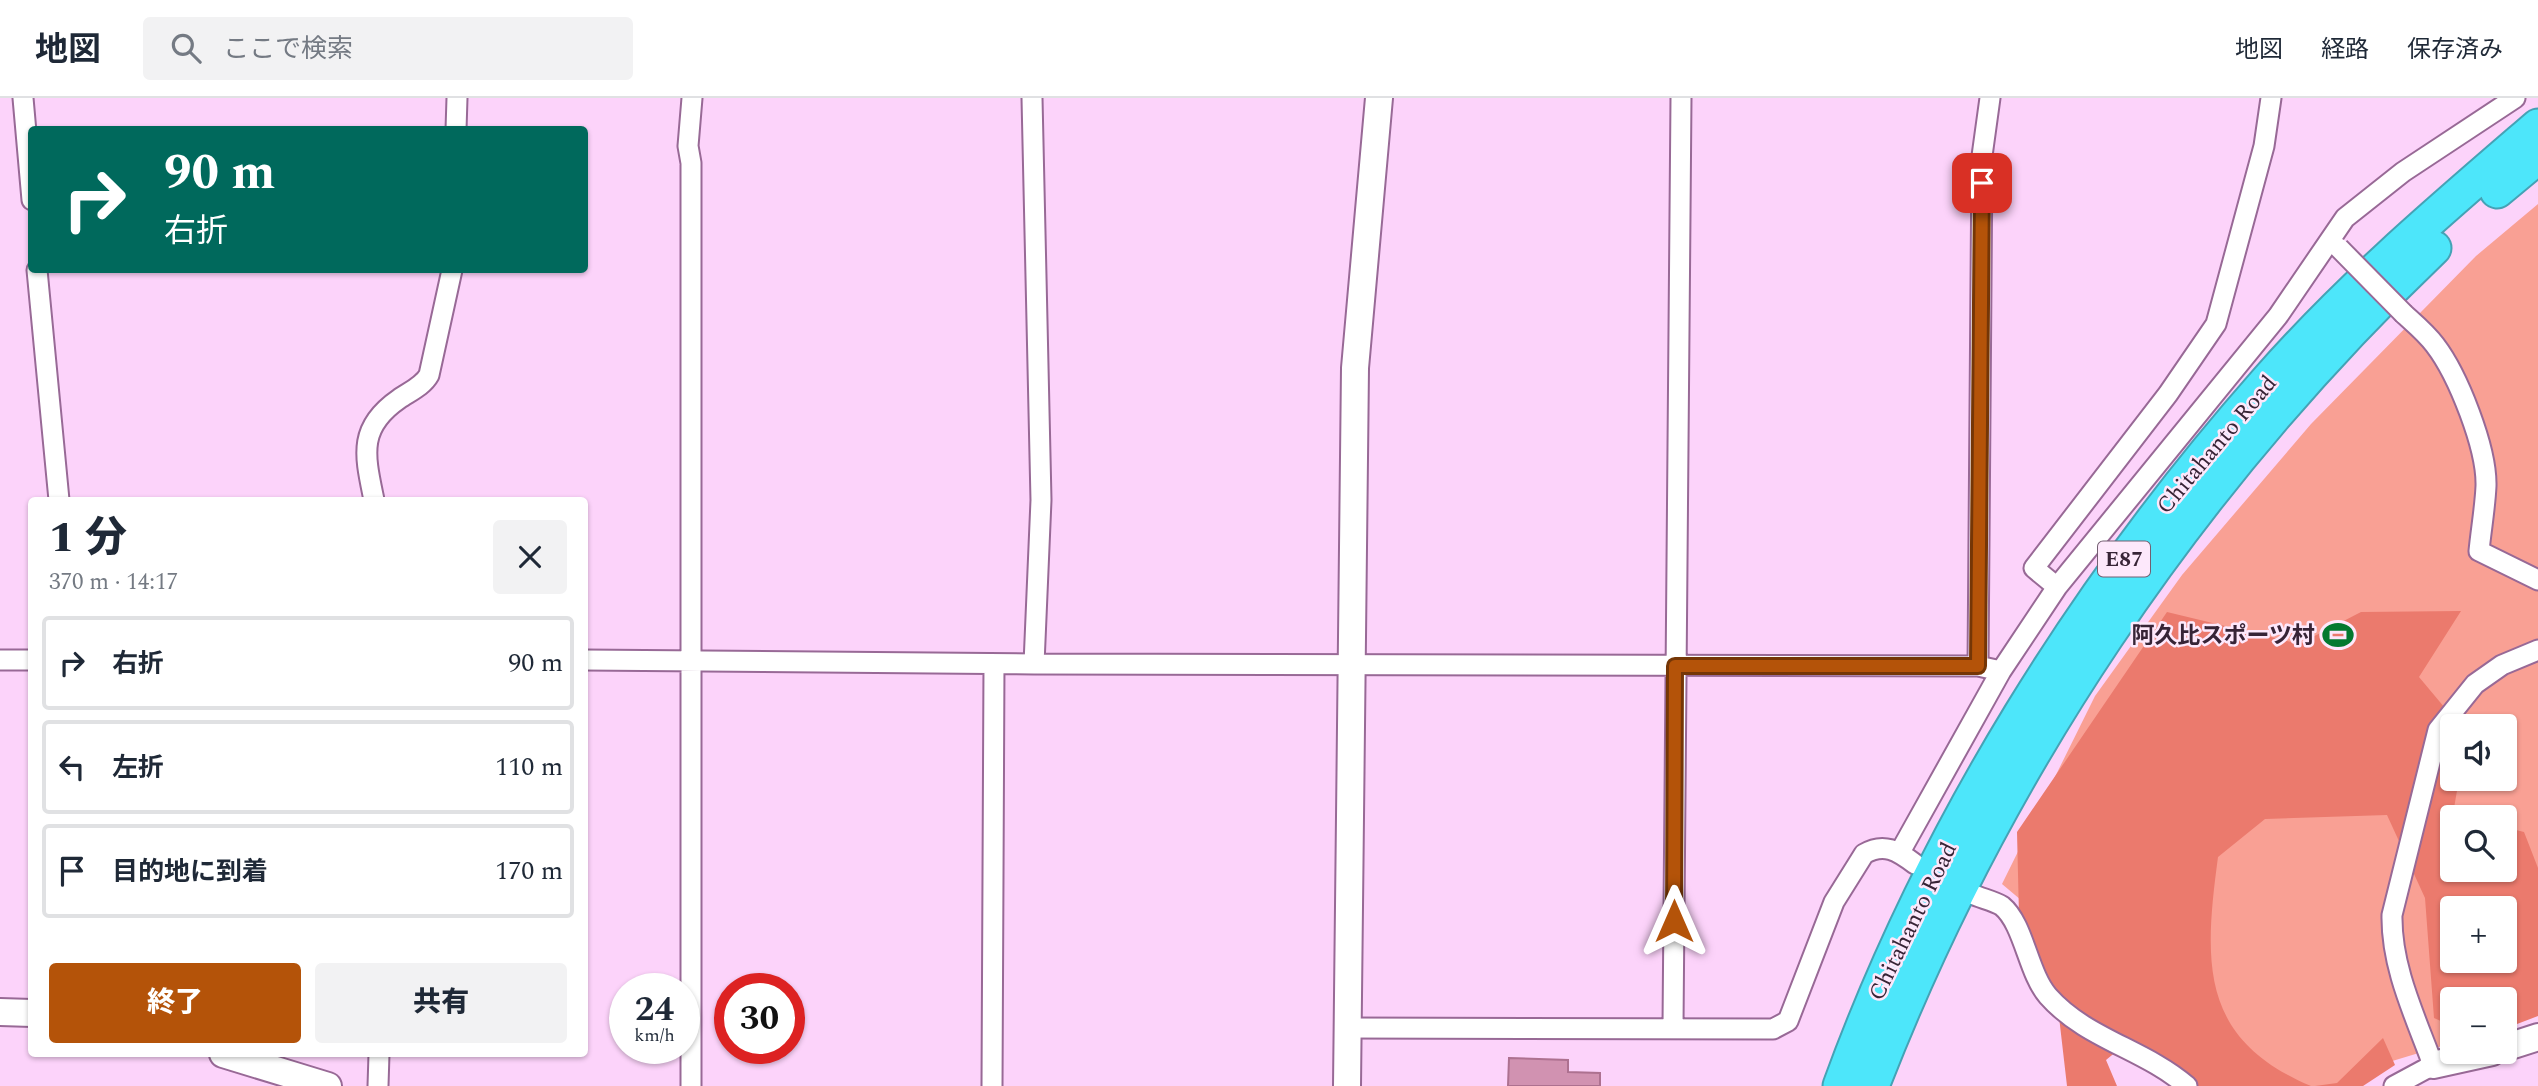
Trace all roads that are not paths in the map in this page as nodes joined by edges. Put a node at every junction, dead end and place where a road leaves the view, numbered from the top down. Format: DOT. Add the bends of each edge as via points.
graph roads {
  1 [pos="23,98"];
  2 [pos="457,98"];
  3 [pos="692,98"];
  4 [pos="1032,98"];
  5 [pos="1379,98"];
  6 [pos="1681,98"];
  7 [pos="1990,98"];
  8 [pos="2271,98"];
  9 [pos="2515,98"];
  10 [pos="2538,125"];
  11 [pos="456,126"];
  12 [pos="28,155"];
  13 [pos="2538,157"];
  14 [pos="2334,245"];
  15 [pos="37,273"];
  16 [pos="451,273"];
  17 [pos="60,497"];
  18 [pos="373,497"];
  19 [pos="2538,580"];
  20 [pos="2057,587"];
  21 [pos="2538,650"];
  22 [pos="0,660"];
  23 [pos="28,660"];
  24 [pos="588,660"];
  25 [pos="690,660"];
  26 [pos="994,664"];
  27 [pos="1034,664"];
  28 [pos="1350,665"];
  29 [pos="1675,666"];
  30 [pos="1978,666"];
  31 [pos="2001,671"];
  32 [pos="1972,894"];
  33 [pos="0,1012"];
  34 [pos="28,1013"];
  35 [pos="1674,1027"];
  36 [pos="1348,1028"];
  37 [pos="2538,1037"];
  38 [pos="2517,1044"];
  39 [pos="233,1057"];
  40 [pos="379,1057"];
  41 [pos="2440,1063"];
  42 [pos="2433,1065"];
  43 [pos="328,1086"];
  44 [pos="378,1086"];
  45 [pos="691,1086"];
  46 [pos="992,1086"];
  47 [pos="1347,1086"];
  48 [pos="1840,1086"];
  49 [pos="1871,1086"];
  50 [pos="2187,1086"];
  51 [pos="2395,1086"];
  1 -- 12 [label="street"];
  2 -- 11 [label="street"];
  3 -- 25 [label="street" via="688,146"];
  4 -- 27 [label="street" via="1041,500"];
  5 -- 28 [label="street" via="1355,368"];
  6 -- 29 [label="street"];
  7 -- 30 [label="street" via="1982,156"];
  8 -- 20 [label="street" via="2264,146 2216,324 2175,385 2034,568"];
  9 -- 14 [label="street" via="2403,172 2345,218"];
  10 -- 48 [label="highway, Chitahanto Road / E87" via="2352,292 2266,381 2092,602 2023,711 1956,831 1870,1008"];
  13 -- 49 [label="highway, Chitahanto Road / E87" via="2465,218 2287,398 2195,510 2134,594 2050,724 1983,842 1933,940"];
  14 -- 19 [label="street, bridge" via="2437,347 2470,416 2486,485 2479,551"];
  14 -- 20 [label="street"];
  15 -- 17 [label="street"];
  16 -- 18 [label="street" via="429,375 383,410 371,426 366,455"];
  20 -- 31 [label="street"];
  21 -- 42 [label="street" via="2502,665 2475,684 2438,730 2427,764 2392,915 2392,941"];
  22 -- 23 [label="street"];
  24 -- 25 [label="street"];
  25 -- 26 [label="street"];
  25 -- 45 [label="street"];
  26 -- 27 [label="street"];
  26 -- 46 [label="street"];
  27 -- 28 [label="street"];
  28 -- 29 [label="street"];
  28 -- 36 [label="street"];
  29 -- 30 [label="street"];
  29 -- 35 [label="street"];
  30 -- 31 [label="street"];
  31 -- 35 [label="street" via="1908,858 1885,847 1873,848 1854,866 1834,902 1788,1021 1773,1029"];
  32 -- 50 [label="street" via="2002,906 2047,995 2079,1025 2151,1059"];
  33 -- 34 [label="street"];
  35 -- 36 [label="street"];
  36 -- 47 [label="street"];
  37 -- 38 [label="street"];
  39 -- 43 [label="street"];
  40 -- 44 [label="street"];
  41 -- 42 [label="street"];
  42 -- 51 [label="street"];
}
